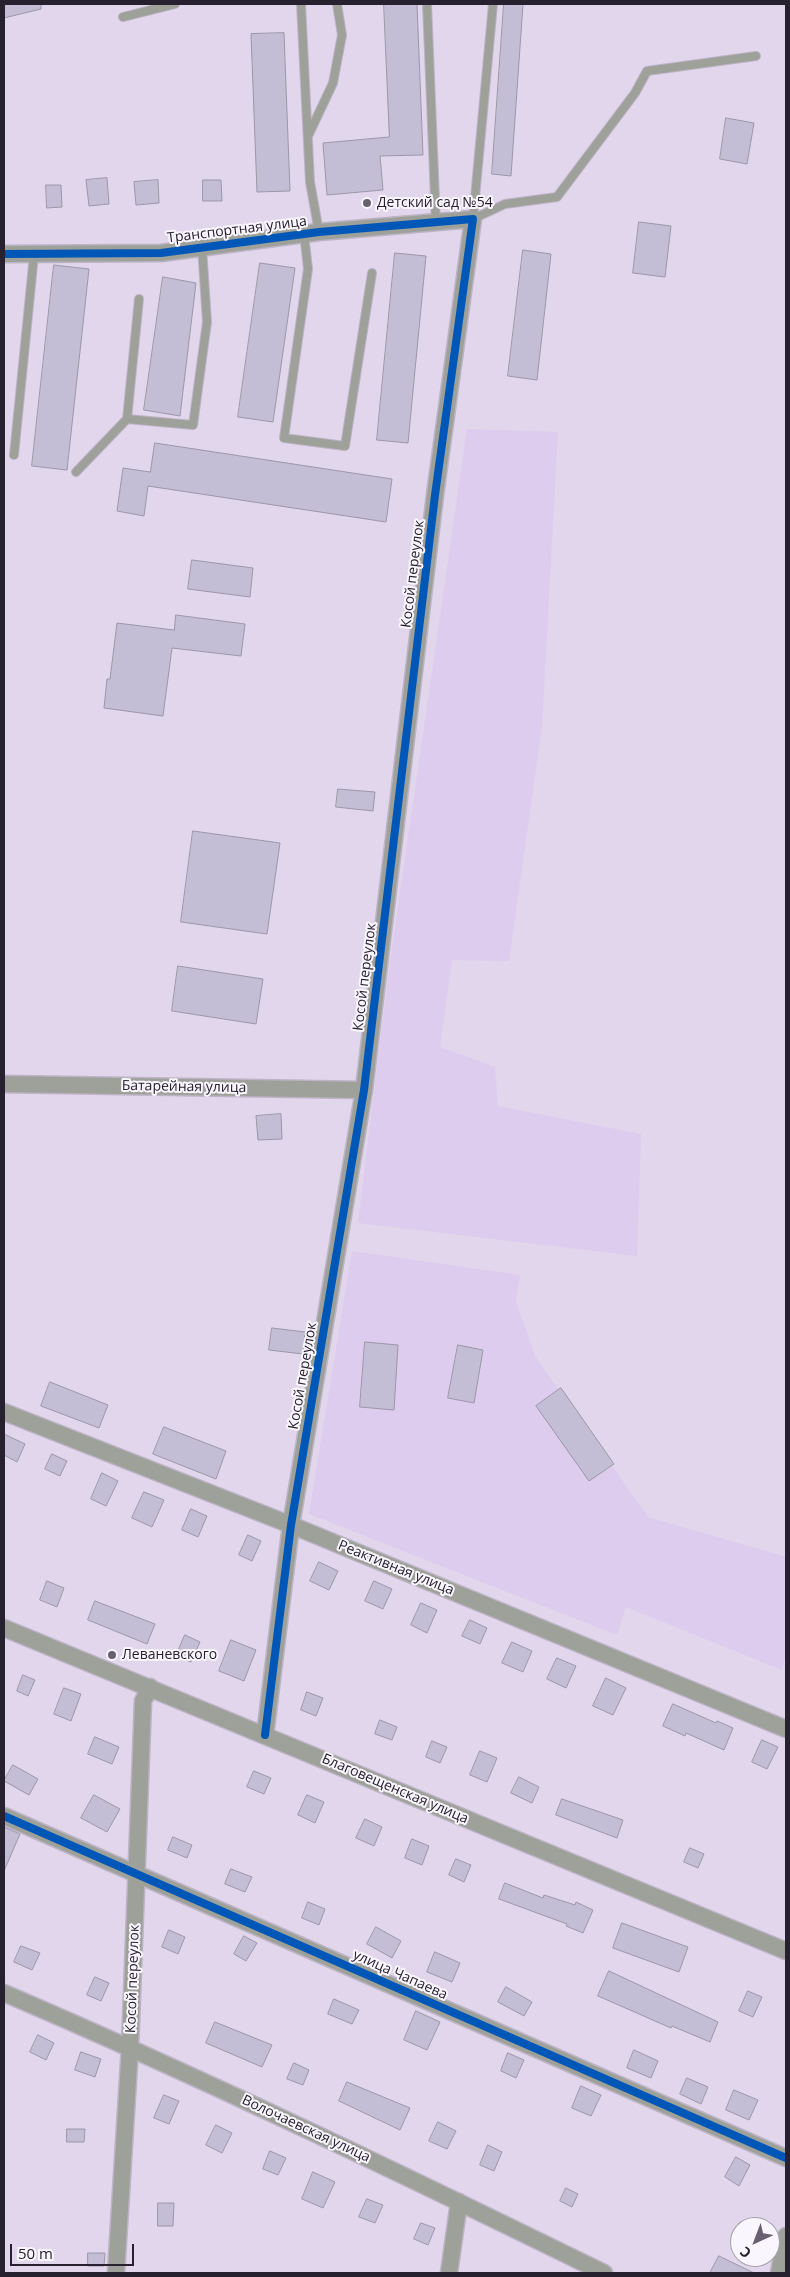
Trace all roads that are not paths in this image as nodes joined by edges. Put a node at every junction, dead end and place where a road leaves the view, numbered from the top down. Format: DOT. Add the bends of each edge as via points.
graph roads {
  1 [pos="175,4"];
  2 [pos="301,4"];
  3 [pos="337,4"];
  4 [pos="427,4"];
  5 [pos="493,4"];
  6 [pos="123,17"];
  7 [pos="756,56"];
  8 [pos="308,136"];
  9 [pos="473,219"];
  10 [pos="436,223"];
  11 [pos="312,233"];
  12 [pos="202,247"];
  13 [pos="4,254"];
  14 [pos="34,255"];
  15 [pos="372,272"];
  16 [pos="139,299"];
  17 [pos="127,419"];
  18 [pos="14,455"];
  19 [pos="76,472"];
  20 [pos="4,1084"];
  21 [pos="364,1090"];
  22 [pos="4,1412"];
  23 [pos="291,1525"];
  24 [pos="4,1628"];
  25 [pos="150,1687"];
  26 [pos="786,1730"];
  27 [pos="265,1735"];
  28 [pos="4,1816"];
  29 [pos="137,1873"];
  30 [pos="786,1951"];
  31 [pos="4,1993"];
  32 [pos="130,2047"];
  33 [pos="786,2158"];
  34 [pos="459,2202"];
  35 [pos="786,2236"];
  36 [pos="116,2273"];
  37 [pos="448,2273"];
  38 [pos="604,2273"];
  39 [pos="779,2273"];
  1 -- 6 [label="lane"];
  2 -- 8 [label="lane"];
  3 -- 8 [label="lane" via="342,35 333,83"];
  4 -- 10 [label="lane"];
  5 -- 9 [label="lane"];
  7 -- 9 [label="lane" via="647,71 635,93 557,197 505,204"];
  8 -- 11 [label="lane"];
  9 -- 10 [label="street, Транспортная улица"];
  9 -- 21 [label="street, Косой переулок" via="435,495"];
  10 -- 11 [label="street, Транспортная улица"];
  11 -- 12 [label="street, Транспортная улица"];
  11 -- 15 [label="lane" via="284,438 346,446"];
  12 -- 14 [label="street, Транспортная улица" via="161,253"];
  12 -- 17 [label="lane" via="207,322 193,426"];
  13 -- 14 [label="street, Транспортная улица"];
  14 -- 18 [label="lane"];
  16 -- 17 [label="lane"];
  17 -- 19 [label="lane"];
  20 -- 21 [label="street, Батарейная улица"];
  21 -- 23 [label="street, Косой переулок"];
  22 -- 23 [label="street, Реактивная улица"];
  23 -- 26 [label="street, Реактивная улица"];
  23 -- 27 [label="street, Косой переулок"];
  24 -- 25 [label="street, Благовещенская улица"];
  25 -- 27 [label="street, Благовещенская улица"];
  25 -- 29 [label="street, Косой переулок" via="143,1701"];
  27 -- 30 [label="street, Благовещенская улица"];
  28 -- 29 [label="street, улица Чапаева"];
  29 -- 32 [label="street, Косой переулок"];
  29 -- 33 [label="street, улица Чапаева"];
  31 -- 32 [label="street, Волочаевская улица"];
  32 -- 34 [label="street, Волочаевская улица"];
  32 -- 36 [label="street, Косой переулок"];
  34 -- 37 [label="street"];
  34 -- 38 [label="street, Волочаевская улица"];
  35 -- 39 [label="street"];
}
